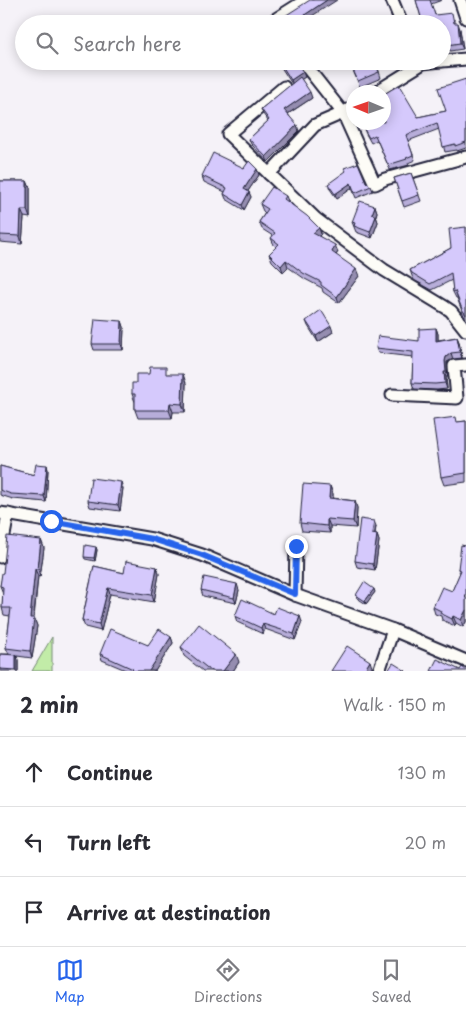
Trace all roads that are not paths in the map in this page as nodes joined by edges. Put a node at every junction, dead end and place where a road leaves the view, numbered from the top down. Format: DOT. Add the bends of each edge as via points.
graph roads {
  1 [pos="306,0"];
  2 [pos="392,0"];
  3 [pos="460,0"];
  4 [pos="282,15"];
  5 [pos="398,15"];
  6 [pos="466,18"];
  7 [pos="466,59"];
  8 [pos="451,60"];
  9 [pos="309,70"];
  10 [pos="408,70"];
  11 [pos="386,85"];
  12 [pos="284,87"];
  13 [pos="346,111"];
  14 [pos="343,113"];
  15 [pos="466,156"];
  16 [pos="269,174"];
  17 [pos="466,330"];
  18 [pos="466,366"];
  19 [pos="392,395"];
  20 [pos="4,514"];
  21 [pos="296,546"];
  22 [pos="0,557"];
  23 [pos="295,594"];
  24 [pos="393,630"];
  25 [pos="466,661"];
  26 [pos="380,671"];
  1 -- 4 [label="street"];
  2 -- 5 [label="street"];
  3 -- 6 [label="street"];
  7 -- 8 [label="street"];
  9 -- 14 [label="street"];
  10 -- 11 [label="street"];
  12 -- 16 [label="street" via="228,134"];
  13 -- 14 [label="street"];
  14 -- 15 [label="street" via="375,184"];
  14 -- 16 [label="street" via="315,125"];
  16 -- 17 [label="street" via="316,219 384,270 445,307"];
  18 -- 19 [label="street" via="454,366 457,398"];
  20 -- 22 [label="street"];
  20 -- 23 [label="street" via="152,539 202,555"];
  21 -- 23 [label="street"];
  23 -- 24 [label="street"];
  24 -- 25 [label="street"];
  24 -- 26 [label="street"];
}
